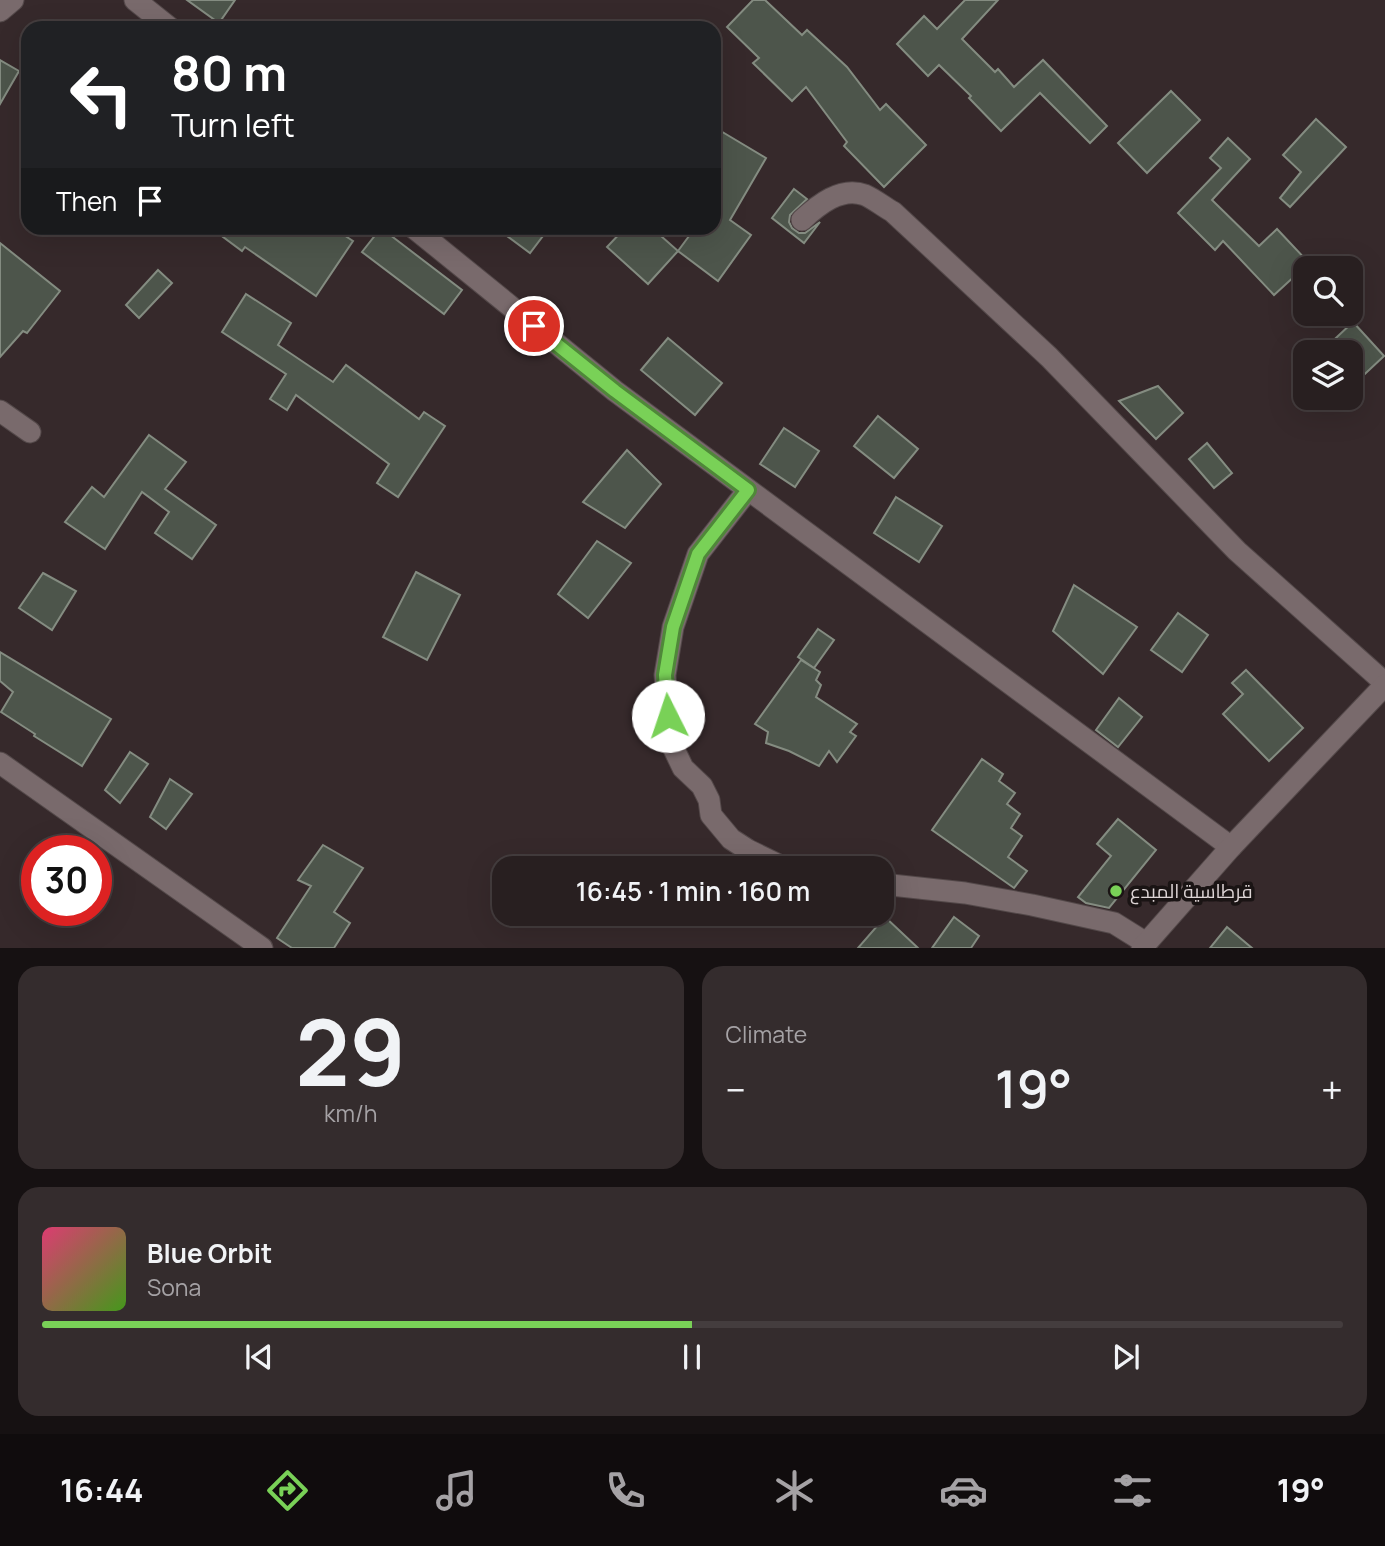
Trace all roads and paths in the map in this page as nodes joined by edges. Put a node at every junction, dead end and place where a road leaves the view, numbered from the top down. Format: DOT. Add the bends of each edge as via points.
graph roads {
  1 [pos="13,0"];
  2 [pos="135,0"];
  3 [pos="0,10"];
  4 [pos="161,21"];
  5 [pos="802,220"];
  6 [pos="423,235"];
  7 [pos="0,411"];
  8 [pos="30,432"];
  9 [pos="748,490"];
  10 [pos="1385,684"];
  11 [pos="0,764"];
  12 [pos="1231,847"];
  13 [pos="760,856"];
  14 [pos="894,885"];
  15 [pos="1144,945"];
  16 [pos="261,947"];
  1 -- 3 [label="street"];
  2 -- 4 [label="street"];
  5 -- 10 [label="street" via="819,204 845,193 864,194 893,212 1049,357 1237,551"];
  6 -- 9 [label="street" via="615,391"];
  7 -- 8 [label="street"];
  9 -- 12 [label="street"];
  9 -- 13 [label="street" via="698,554 673,627 665,675 672,745 683,768 702,786 711,815 731,839"];
  10 -- 12 [label="street"];
  11 -- 16 [label="street"];
  12 -- 15 [label="street"];
  14 -- 15 [label="street" via="965,893 1114,923"];
}
